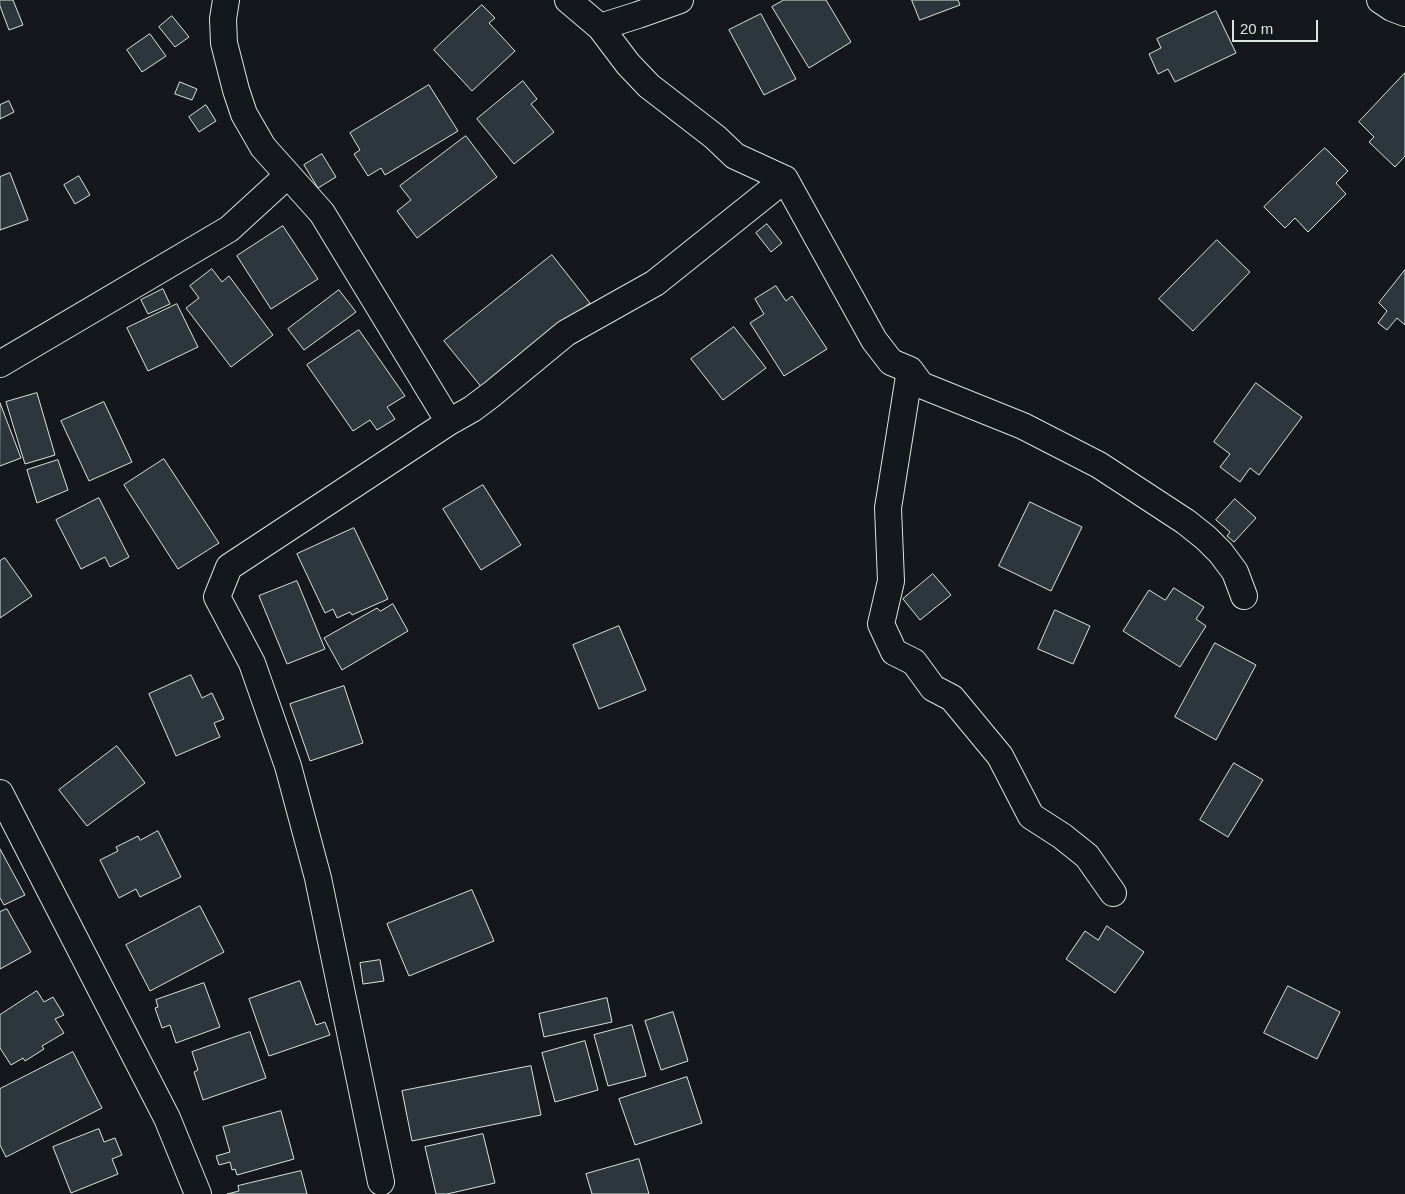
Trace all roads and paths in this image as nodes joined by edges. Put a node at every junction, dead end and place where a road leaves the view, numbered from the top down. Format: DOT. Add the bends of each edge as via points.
graph roads {
  1 [pos="226,0"];
  2 [pos="568,0"];
  3 [pos="680,0"];
  4 [pos="1380,0"];
  5 [pos="1405,12"];
  6 [pos="600,27"];
  7 [pos="288,175"];
  8 [pos="785,179"];
  9 [pos="0,364"];
  10 [pos="910,370"];
  11 [pos="448,422"];
  12 [pos="1244,596"];
  13 [pos="0,793"];
  14 [pos="1113,893"];
  15 [pos="381,1182"];
  16 [pos="198,1194"];
  1 -- 7 [label="street" via="222,19 224,43 244,114 263,148"];
  2 -- 6 [label="street"];
  3 -- 6 [label="street"];
  4 -- 5 [label="street"];
  6 -- 8 [label="street" via="649,86 735,156"];
  7 -- 9 [label="street" via="229,229"];
  7 -- 11 [label="street" via="322,213"];
  8 -- 10 [label="street" via="874,340 891,362"];
  8 -- 11 [label="street" via="655,282 566,333 492,394"];
  10 -- 12 [label="street" via="921,385 1023,426 1099,465 1186,522 1221,553 1234,572"];
  10 -- 14 [label="street" via="888,508 891,581 880,624 894,652 914,662 933,688 952,698 1000,756 1031,816 1087,856"];
  11 -- 15 [label="street" via="230,567 217,597 252,663 288,766 318,878"];
  13 -- 16 [label="street" via="167,1118"];
}
